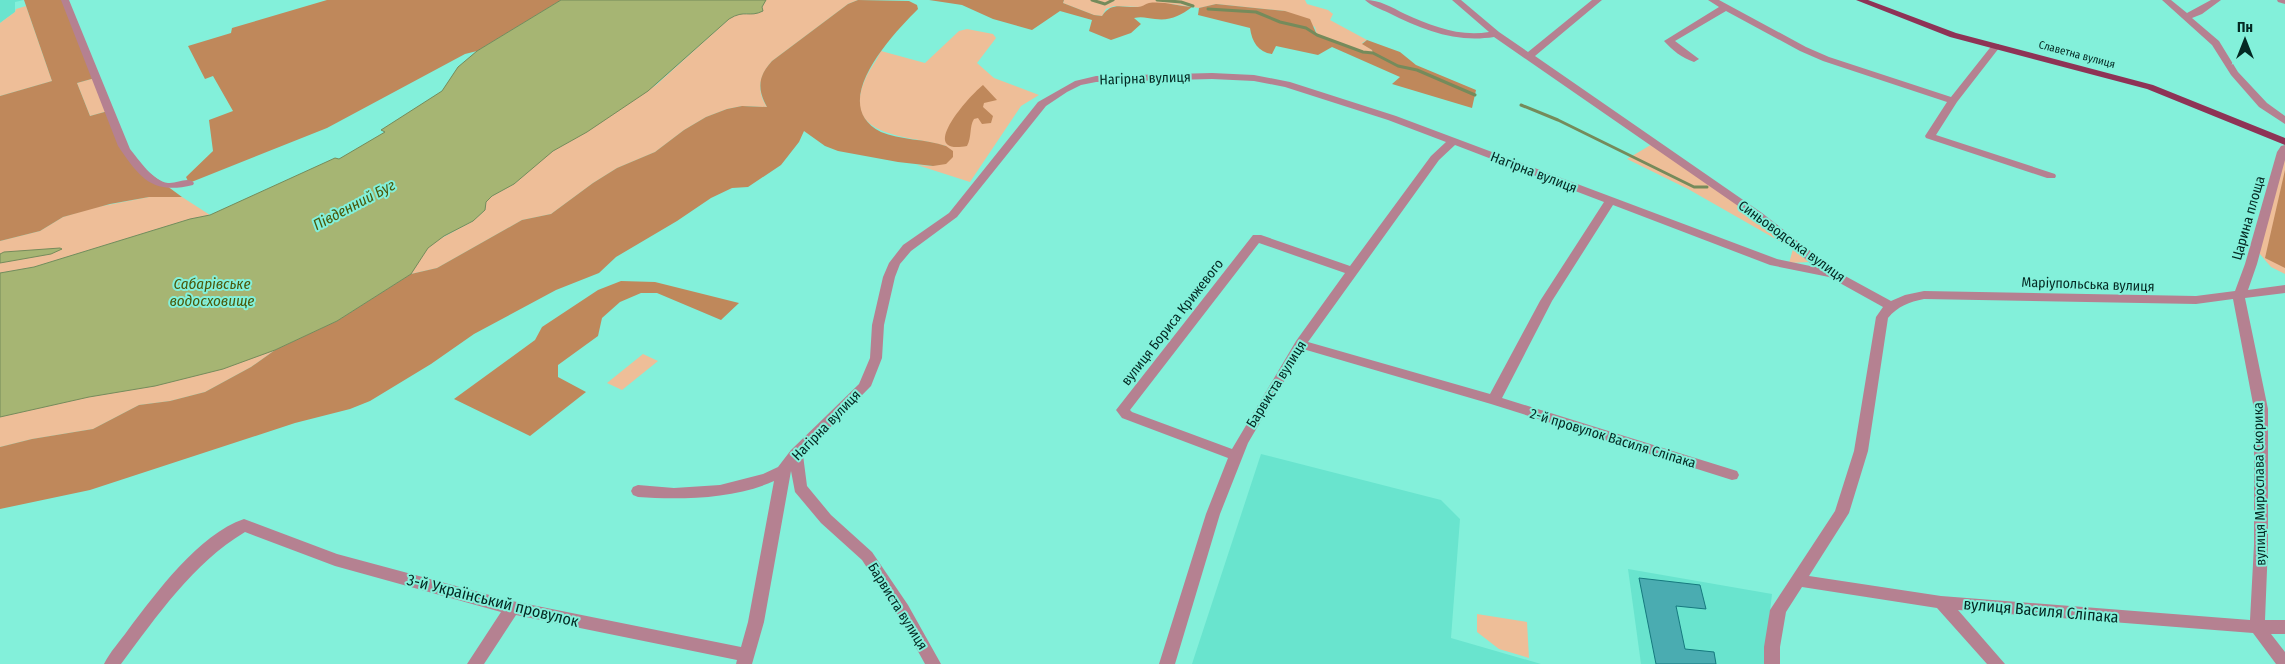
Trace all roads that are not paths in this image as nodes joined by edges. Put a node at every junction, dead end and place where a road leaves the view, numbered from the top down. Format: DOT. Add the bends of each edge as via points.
graph roads {
  1 [pos="65,0"];
  2 [pos="1369,0"];
  3 [pos="1456,0"];
  4 [pos="1598,0"];
  5 [pos="1712,0"];
  6 [pos="1860,0"];
  7 [pos="2166,0"];
  8 [pos="2217,0"];
  9 [pos="2281,0"];
  10 [pos="2285,1"];
  11 [pos="1726,7"];
  12 [pos="2185,17"];
  13 [pos="1496,34"];
  14 [pos="1996,46"];
  15 [pos="1529,56"];
  16 [pos="1694,59"];
  17 [pos="1953,101"];
  18 [pos="2285,121"];
  19 [pos="1454,141"];
  20 [pos="2285,142"];
  21 [pos="2285,148"];
  22 [pos="2051,176"];
  23 [pos="189,183"];
  24 [pos="1610,202"];
  25 [pos="1354,272"];
  26 [pos="1832,274"];
  27 [pos="2285,289"];
  28 [pos="2239,297"];
  29 [pos="1891,306"];
  30 [pos="1300,344"];
  31 [pos="1494,400"];
  32 [pos="796,454"];
  33 [pos="1234,455"];
  34 [pos="783,471"];
  35 [pos="1732,475"];
  36 [pos="638,491"];
  37 [pos="1797,580"];
  38 [pos="1941,602"];
  39 [pos="512,608"];
  40 [pos="2257,627"];
  41 [pos="2285,627"];
  42 [pos="746,659"];
  43 [pos="112,664"];
  44 [pos="474,664"];
  45 [pos="933,664"];
  46 [pos="1167,664"];
  47 [pos="1772,664"];
  48 [pos="1997,664"];
  49 [pos="2285,664"];
  1 -- 23 [label="street" via="123,146 133,161 161,184"];
  2 -- 13 [label="street" via="1441,33 1478,37"];
  3 -- 13 [label="street, Синьоводська вулиця"];
  4 -- 15 [label="street"];
  5 -- 11 [label="street"];
  6 -- 14 [label="main road, Славетна вулиця" via="1934,29"];
  7 -- 12 [label="street"];
  8 -- 12 [label="street"];
  9 -- 10 [label="street"];
  11 -- 16 [label="street" via="1669,41 1677,50"];
  11 -- 17 [label="street" via="1826,59"];
  12 -- 18 [label="street" via="2216,43 2234,73"];
  13 -- 15 [label="street, Синьоводська вулиця"];
  14 -- 17 [label="street"];
  14 -- 20 [label="main road, Славетна вулиця" via="2150,87"];
  15 -- 26 [label="street, Синьоводська вулиця" via="1758,215"];
  17 -- 22 [label="street" via="1930,136"];
  19 -- 24 [label="street, Нагірна вулиця"];
  19 -- 25 [label="street, Барвиста вулиця" via="1435,158"];
  19 -- 32 [label="street, Нагірна вулиця" via="1287,84 1254,78 1113,77 1078,83 1063,90 1042,104 953,215 907,248 895,263 878,325 876,358 864,386"];
  21 -- 28 [label="street, Царина площа"];
  24 -- 26 [label="street, Нагірна вулиця" via="1774,262"];
  24 -- 31 [label="street" via="1546,301"];
  25 -- 30 [label="street, Барвиста вулиця"];
  25 -- 33 [label="street, вулиця Бориса Крижевого" via="1257,238 1122,410 1127,415"];
  26 -- 29 [label="street, Синьоводська вулиця"];
  27 -- 28 [label="street, Маріупольська вулиця"];
  28 -- 29 [label="street, Маріупольська вулиця" via="2151,301 1943,294 1909,298"];
  28 -- 40 [label="street, вулиця Мирослава Скорика" via="2261,409"];
  29 -- 37 [label="street" via="1882,317 1861,451 1842,513"];
  30 -- 31 [label="street, 2-й провулок Василя Сліпака"];
  30 -- 33 [label="street, Барвиста вулиця"];
  31 -- 35 [label="street, 2-й провулок Василя Сліпака"];
  32 -- 34 [label="street, Нагірна вулиця"];
  32 -- 45 [label="street, Барвиста вулиця" via="800,488 826,519 867,556 903,610"];
  33 -- 46 [label="street, Барвиста вулиця"];
  34 -- 36 [label="street, Нагірна вулиця" via="720,490 674,494"];
  34 -- 42 [label="street" via="756,622"];
  37 -- 38 [label="street, вулиця Василя Сліпака"];
  37 -- 47 [label="street" via="1778,610"];
  38 -- 40 [label="street, вулиця Василя Сліпака"];
  38 -- 48 [label="street"];
  39 -- 42 [label="street, 3-й Український провулок"];
  39 -- 43 [label="street, 3-й Український провулок" via="335,560 244,525 222,537 184,570"];
  39 -- 44 [label="street"];
  40 -- 41 [label="street, вулиця Василя Сліпака"];
  40 -- 49 [label="street"];
}
